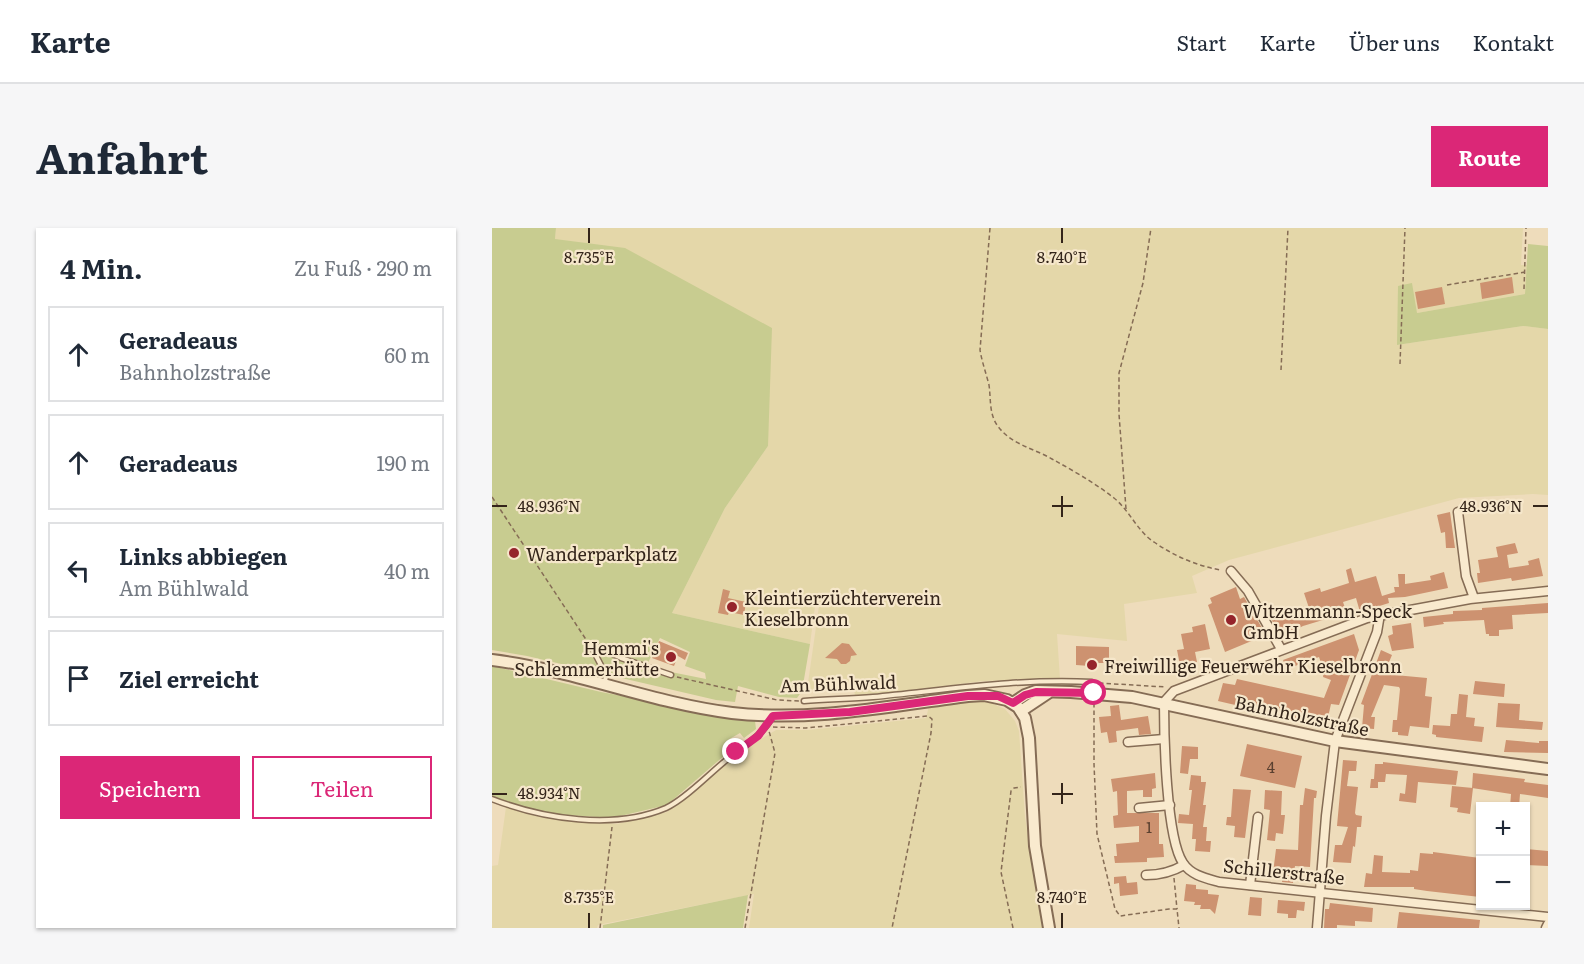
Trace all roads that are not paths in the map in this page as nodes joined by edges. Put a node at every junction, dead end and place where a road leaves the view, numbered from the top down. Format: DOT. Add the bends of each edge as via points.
graph roads {
  1 [pos="1458,512"];
  2 [pos="1231,571"];
  3 [pos="1548,591"];
  4 [pos="1474,598"];
  5 [pos="1380,614"];
  6 [pos="1281,650"];
  7 [pos="492,660"];
  8 [pos="671,675"];
  9 [pos="605,684"];
  10 [pos="1093,688"];
  11 [pos="804,701"];
  12 [pos="1164,702"];
  13 [pos="1017,707"];
  14 [pos="770,721"];
  15 [pos="1164,740"];
  16 [pos="1335,741"];
  17 [pos="1128,742"];
  18 [pos="1548,769"];
  19 [pos="492,799"];
  20 [pos="1170,805"];
  21 [pos="1139,808"];
  22 [pos="1257,817"];
  23 [pos="1184,865"];
  24 [pos="1146,875"];
  25 [pos="1250,885"];
  26 [pos="1321,892"];
  27 [pos="1548,917"];
  28 [pos="1049,928"];
  29 [pos="1317,928"];
  1 -- 4 [label="street" via="1466,576"];
  2 -- 6 [label="street" via="1248,591"];
  3 -- 4 [label="street"];
  4 -- 5 [label="street"];
  5 -- 6 [label="street"];
  5 -- 16 [label="street" via="1377,632"];
  6 -- 12 [label="street" via="1174,691"];
  7 -- 9 [label="street"];
  8 -- 9 [label="lane" via="592,646 606,675"];
  9 -- 14 [label="street"];
  10 -- 11 [label="lane, Am Bühlwald" via="1050,680"];
  10 -- 12 [label="street, Bahnholzstraße"];
  10 -- 13 [label="street, Bahnholzstraße" via="1049,693"];
  12 -- 15 [label="street"];
  12 -- 16 [label="street, Bahnholzstraße"];
  13 -- 14 [label="street" via="998,696 976,695"];
  13 -- 28 [label="street" via="1025,718 1029,738 1035,846"];
  14 -- 19 [label="lane" via="758,736 667,807 613,820 553,816"];
  15 -- 17 [label="street"];
  15 -- 20 [label="street"];
  16 -- 18 [label="street, Bahnholzstraße"];
  16 -- 26 [label="street"];
  20 -- 21 [label="street"];
  20 -- 23 [label="street" via="1176,849"];
  22 -- 25 [label="street"];
  23 -- 24 [label="street" via="1173,872"];
  23 -- 25 [label="street, Schillerstraße" via="1201,877"];
  25 -- 26 [label="street, Schillerstraße"];
  26 -- 27 [label="street, Schillerstraße"];
  26 -- 29 [label="street"];
}
